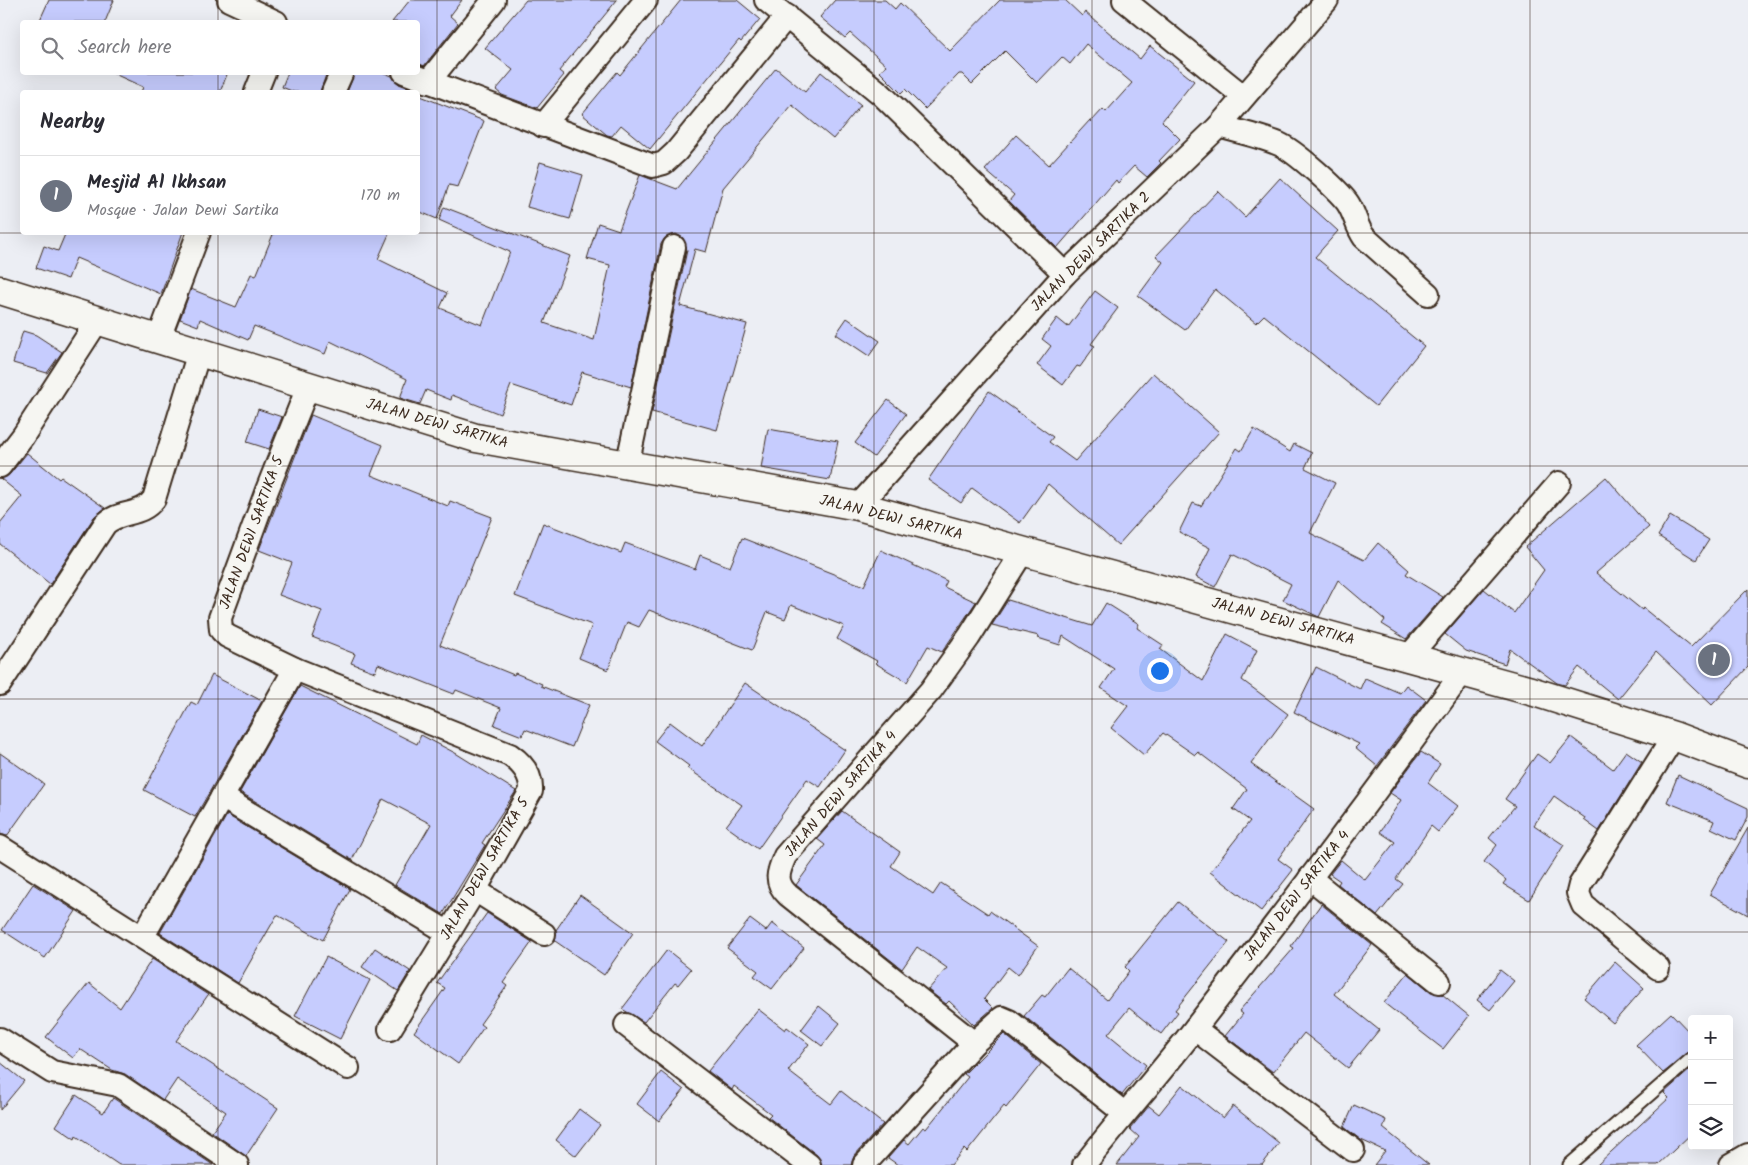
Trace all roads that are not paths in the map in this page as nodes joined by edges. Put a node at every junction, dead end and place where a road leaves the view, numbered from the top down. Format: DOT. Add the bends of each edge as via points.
graph roads {
  1 [pos="229,0"];
  2 [pos="494,0"];
  3 [pos="646,0"];
  4 [pos="766,0"];
  5 [pos="1124,0"];
  6 [pos="1326,0"];
  7 [pos="787,16"];
  8 [pos="272,20"];
  9 [pos="263,75"];
  10 [pos="341,75"];
  11 [pos="411,75"];
  12 [pos="428,82"];
  13 [pos="257,90"];
  14 [pos="334,90"];
  15 [pos="1243,96"];
  16 [pos="543,126"];
  17 [pos="1219,126"];
  18 [pos="198,235"];
  19 [pos="674,247"];
  20 [pos="1065,274"];
  21 [pos="0,290"];
  22 [pos="1428,294"];
  23 [pos="98,320"];
  24 [pos="159,338"];
  25 [pos="199,352"];
  26 [pos="308,387"];
  27 [pos="0,466"];
  28 [pos="627,466"];
  29 [pos="1559,483"];
  30 [pos="858,506"];
  31 [pos="1023,551"];
  32 [pos="1409,656"];
  33 [pos="295,669"];
  34 [pos="1462,673"];
  35 [pos="0,684"];
  36 [pos="1674,736"];
  37 [pos="1748,764"];
  38 [pos="222,797"];
  39 [pos="0,847"];
  40 [pos="1310,878"];
  41 [pos="475,890"];
  42 [pos="448,933"];
  43 [pos="544,934"];
  44 [pos="143,936"];
  45 [pos="1658,968"];
  46 [pos="1439,982"];
  47 [pos="626,1025"];
  48 [pos="1194,1029"];
  49 [pos="390,1030"];
  50 [pos="0,1039"];
  51 [pos="974,1043"];
  52 [pos="1690,1060"];
  53 [pos="348,1068"];
  54 [pos="1124,1113"];
  55 [pos="1353,1150"];
  56 [pos="1748,1155"];
  57 [pos="237,1165"];
  58 [pos="809,1165"];
  59 [pos="864,1165"];
  60 [pos="1084,1165"];
  61 [pos="1569,1165"];
  62 [pos="1731,1165"];
  1 -- 8 [label="street"];
  2 -- 12 [label="street"];
  3 -- 16 [label="street"];
  4 -- 7 [label="street"];
  5 -- 15 [label="street"];
  6 -- 15 [label="street, JALAN DEWI SARTIKA 2"];
  7 -- 16 [label="street" via="664,163 652,166"];
  7 -- 20 [label="street" via="881,94"];
  9 -- 13 [label="street"];
  10 -- 14 [label="street"];
  11 -- 12 [label="street"];
  12 -- 16 [label="street"];
  15 -- 17 [label="street, JALAN DEWI SARTIKA 2"];
  17 -- 20 [label="street, JALAN DEWI SARTIKA 2"];
  17 -- 22 [label="street" via="1272,141 1291,151 1348,204 1364,237"];
  18 -- 24 [label="street"];
  19 -- 28 [label="street"];
  20 -- 30 [label="street, JALAN DEWI SARTIKA 2"];
  21 -- 23 [label="main road, JALAN DEWI SARTIKA"];
  23 -- 24 [label="main road, JALAN DEWI SARTIKA"];
  23 -- 27 [label="street"];
  24 -- 25 [label="main road, JALAN DEWI SARTIKA"];
  25 -- 26 [label="main road, JALAN DEWI SARTIKA"];
  25 -- 35 [label="street" via="154,499 143,510 113,518 105,524"];
  26 -- 28 [label="main road, JALAN DEWI SARTIKA" via="476,438"];
  26 -- 33 [label="street, JALAN DEWI SARTIKA 5" via="220,618 220,625 227,636"];
  28 -- 30 [label="main road, JALAN DEWI SARTIKA"];
  29 -- 32 [label="street"];
  30 -- 31 [label="main road, JALAN DEWI SARTIKA"];
  31 -- 32 [label="main road, JALAN DEWI SARTIKA"];
  31 -- 51 [label="street, JALAN DEWI SARTIKA 4" via="931,690 785,856 778,874 780,888 788,895"];
  32 -- 34 [label="main road, JALAN DEWI SARTIKA"];
  33 -- 38 [label="street"];
  33 -- 41 [label="street, JALAN DEWI SARTIKA 5" via="510,755 526,770 531,791"];
  34 -- 36 [label="main road, JALAN DEWI SARTIKA"];
  34 -- 40 [label="street, JALAN DEWI SARTIKA 4"];
  36 -- 37 [label="main road, JALAN DEWI SARTIKA"];
  36 -- 45 [label="street" via="1578,893 1583,905"];
  38 -- 42 [label="street"];
  38 -- 44 [label="street"];
  39 -- 44 [label="street"];
  40 -- 46 [label="street"];
  40 -- 48 [label="street, JALAN DEWI SARTIKA 4"];
  41 -- 42 [label="street, JALAN DEWI SARTIKA 5"];
  41 -- 43 [label="street"];
  42 -- 49 [label="street, JALAN DEWI SARTIKA 5"];
  44 -- 53 [label="street"];
  47 -- 58 [label="street"];
  48 -- 54 [label="street, JALAN DEWI SARTIKA 4"];
  48 -- 55 [label="street"];
  50 -- 57 [label="street" via="52,1072 118,1085"];
  51 -- 54 [label="street" via="998,1019 1005,1019"];
  51 -- 59 [label="street"];
  52 -- 61 [label="lane"];
  54 -- 60 [label="street, JALAN DEWI SARTIKA 4"];
  56 -- 62 [label="street"];
}
